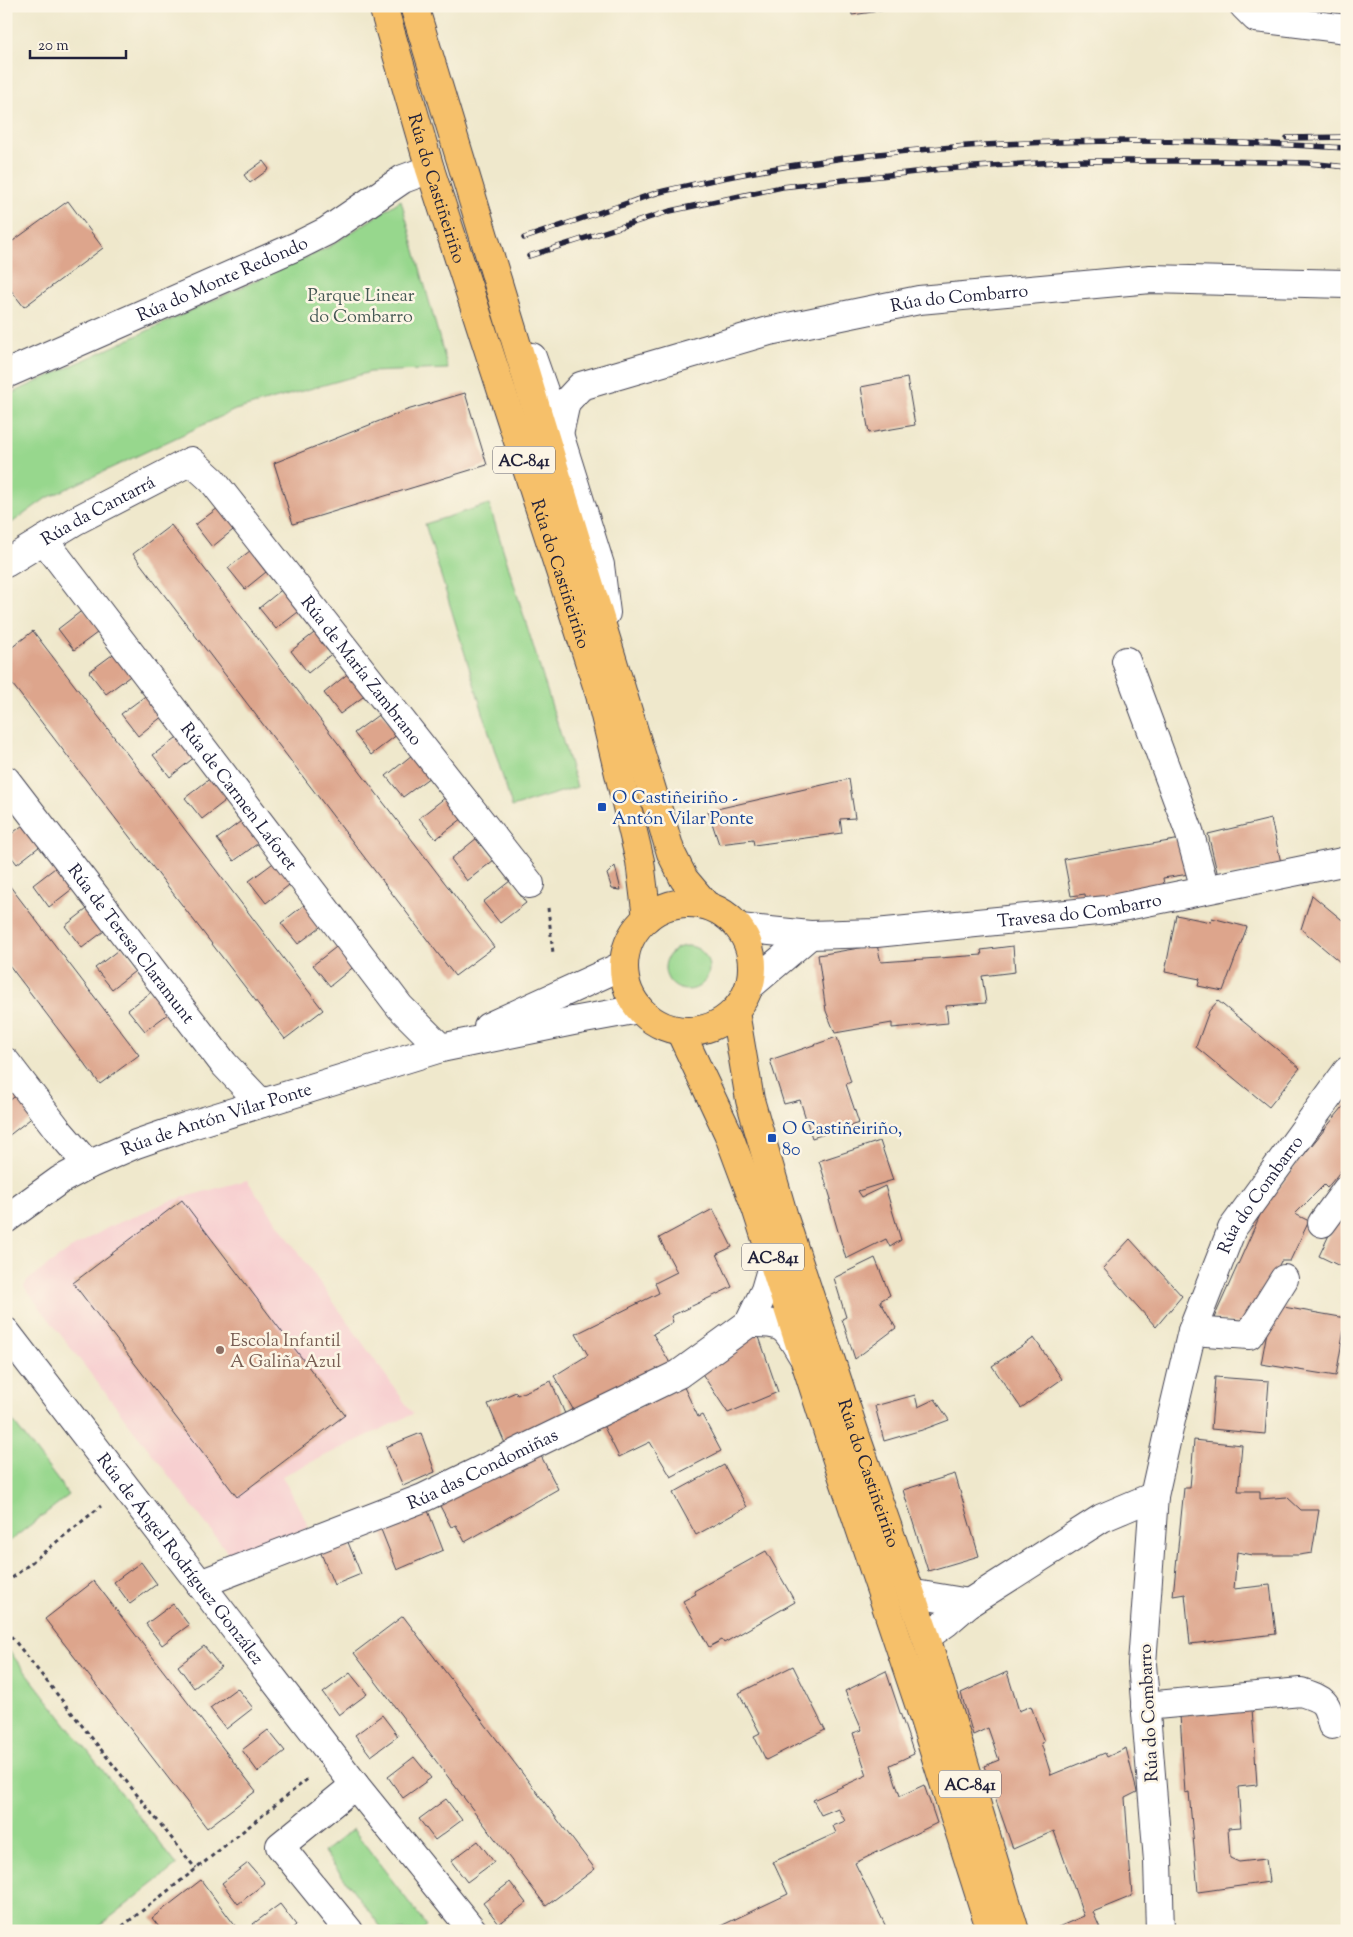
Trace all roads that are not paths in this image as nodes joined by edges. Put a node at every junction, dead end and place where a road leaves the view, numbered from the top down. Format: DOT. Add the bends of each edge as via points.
graph roads {
  1 [pos="383,6"];
  2 [pos="414,6"];
  3 [pos="428,6"];
  4 [pos="1250,12"];
  5 [pos="1347,29"];
  6 [pos="430,169"];
  7 [pos="1347,284"];
  8 [pos="529,348"];
  9 [pos="6,374"];
  10 [pos="581,386"];
  11 [pos="560,434"];
  12 [pos="191,461"];
  13 [pos="44,540"];
  14 [pos="6,563"];
  15 [pos="609,644"];
  16 [pos="1126,661"];
  17 [pos="6,780"];
  18 [pos="1347,861"];
  19 [pos="530,884"];
  20 [pos="1206,889"];
  21 [pos="706,905"];
  22 [pos="646,918"];
  23 [pos="740,928"];
  24 [pos="810,935"];
  25 [pos="624,965"];
  26 [pos="751,985"];
  27 [pos="640,1009"];
  28 [pos="734,1012"];
  29 [pos="680,1031"];
  30 [pos="441,1048"];
  31 [pos="6,1062"];
  32 [pos="1347,1070"];
  33 [pos="261,1104"];
  34 [pos="88,1165"];
  35 [pos="1347,1190"];
  36 [pos="6,1219"];
  37 [pos="1322,1223"];
  38 [pos="774,1259"];
  39 [pos="1284,1279"];
  40 [pos="749,1323"];
  41 [pos="1192,1331"];
  42 [pos="6,1332"];
  43 [pos="806,1360"];
  44 [pos="847,1491"];
  45 [pos="1154,1496"];
  46 [pos="200,1584"];
  47 [pos="969,1603"];
  48 [pos="908,1608"];
  49 [pos="926,1637"];
  50 [pos="1145,1706"];
  51 [pos="920,1708"];
  52 [pos="1332,1725"];
  53 [pos="355,1785"];
  54 [pos="349,1931"];
  55 [pos="473,1931"];
  56 [pos="991,1931"];
  57 [pos="1015,1931"];
  58 [pos="1160,1931"];
  1 -- 6 [label="main road, Rúa do Castiñeiriño / AC-841"];
  2 -- 15 [label="main road, Rúa do Castiñeiriño / AC-841"];
  3 -- 8 [label="street"];
  4 -- 5 [label="street"];
  6 -- 9 [label="street, Rúa do Monte Redondo" via="403,179 334,227 299,245"];
  6 -- 22 [label="main road, Rúa do Castiñeiriño / AC-841" via="600,695 640,861"];
  7 -- 10 [label="street, Rúa do Combarro" via="1152,279 918,300 770,331"];
  8 -- 10 [label="street" via="557,376"];
  8 -- 11 [label="street"];
  10 -- 11 [label="street" via="566,402"];
  11 -- 15 [label="street" via="600,565"];
  12 -- 13 [label="street, Rúa da Cantarrá"];
  12 -- 19 [label="street, Rúa de María Zambrano" via="212,480"];
  13 -- 14 [label="street, Rúa da Cantarrá"];
  13 -- 30 [label="street, Rúa de Carmen Laforet" via="400,1007"];
  15 -- 21 [label="main road, Rúa do Castiñeiriño / AC-841" via="671,853 684,879"];
  16 -- 20 [label="street" via="1189,831"];
  17 -- 33 [label="street, Rúa de Teresa Claramunt" via="224,1064"];
  18 -- 20 [label="street, Travesa do Combarro"];
  20 -- 24 [label="street, Travesa do Combarro" via="1107,910 876,933"];
  21 -- 22 [label="main road, Rúa do Castiñeiriño / AC-841" via="685,902 665,907"];
  21 -- 23 [label="main road, Rúa do Castiñeiriño / AC-841" via="725,914"];
  22 -- 25 [label="main road, Rúa do Castiñeiriño / AC-841" via="627,947"];
  23 -- 24 [label="street, Travesa do Combarro"];
  23 -- 26 [label="main road, Rúa do Castiñeiriño / AC-841" via="750,946 753,965"];
  24 -- 26 [label="street"];
  25 -- 27 [label="main road, Rúa do Castiñeiriño / AC-841" via="625,981"];
  25 -- 30 [label="street, Rúa de Antón Vilar Ponte"];
  26 -- 28 [label="main road, Rúa do Castiñeiriño / AC-841" via="742,1004"];
  27 -- 29 [label="main road, Rúa do Castiñeiriño / AC-841" via="658,1024"];
  27 -- 30 [label="street, Rúa de Antón Vilar Ponte"];
  28 -- 29 [label="main road, Rúa do Castiñeiriño / AC-841" via="719,1024 700,1031"];
  28 -- 48 [label="main road, Rúa do Castiñeiriño / AC-841" via="750,1100 785,1221"];
  29 -- 38 [label="main road, Rúa do Castiñeiriño / AC-841" via="728,1133"];
  30 -- 33 [label="street, Rúa de Antón Vilar Ponte"];
  31 -- 34 [label="street"];
  32 -- 41 [label="street, Rúa do Combarro" via="1232,1228"];
  33 -- 34 [label="street, Rúa de Antón Vilar Ponte" via="162,1135"];
  34 -- 36 [label="street, Rúa de Antón Vilar Ponte" via="60,1180"];
  35 -- 37 [label="street"];
  38 -- 40 [label="street, Rúa das Condomiñas" via="765,1290"];
  38 -- 43 [label="main road, Rúa do Castiñeiriño / AC-841"];
  39 -- 41 [label="street" via="1249,1335"];
  40 -- 43 [label="street" via="781,1326"];
  40 -- 46 [label="street, Rúa das Condomiñas" via="679,1374 423,1498"];
  41 -- 45 [label="street, Rúa do Combarro"];
  42 -- 46 [label="street, Rúa de Ángel Rodríguez González"];
  43 -- 44 [label="main road, Rúa do Castiñeiriño / AC-841"];
  44 -- 48 [label="main road" via="865,1512"];
  44 -- 51 [label="main road, Rúa do Castiñeiriño / AC-841"];
  45 -- 47 [label="street" via="1102,1518"];
  45 -- 50 [label="street, Rúa do Combarro" via="1142,1664"];
  46 -- 53 [label="street, Rúa de Ángel Rodríguez González"];
  47 -- 48 [label="street" via="921,1595"];
  47 -- 49 [label="street"];
  48 -- 49 [label="main road, Rúa do Castiñeiriño / AC-841"];
  48 -- 51 [label="main road"];
  49 -- 57 [label="main road, Rúa do Castiñeiriño / AC-841"];
  50 -- 52 [label="street" via="1301,1692 1320,1698 1328,1709"];
  50 -- 58 [label="street, Rúa do Combarro" via="1158,1861"];
  51 -- 56 [label="main road, Rúa do Castiñeiriño / AC-841"];
  53 -- 54 [label="street" via="280,1846"];
  53 -- 55 [label="street, Rúa de Ángel Rodríguez González"];
}
